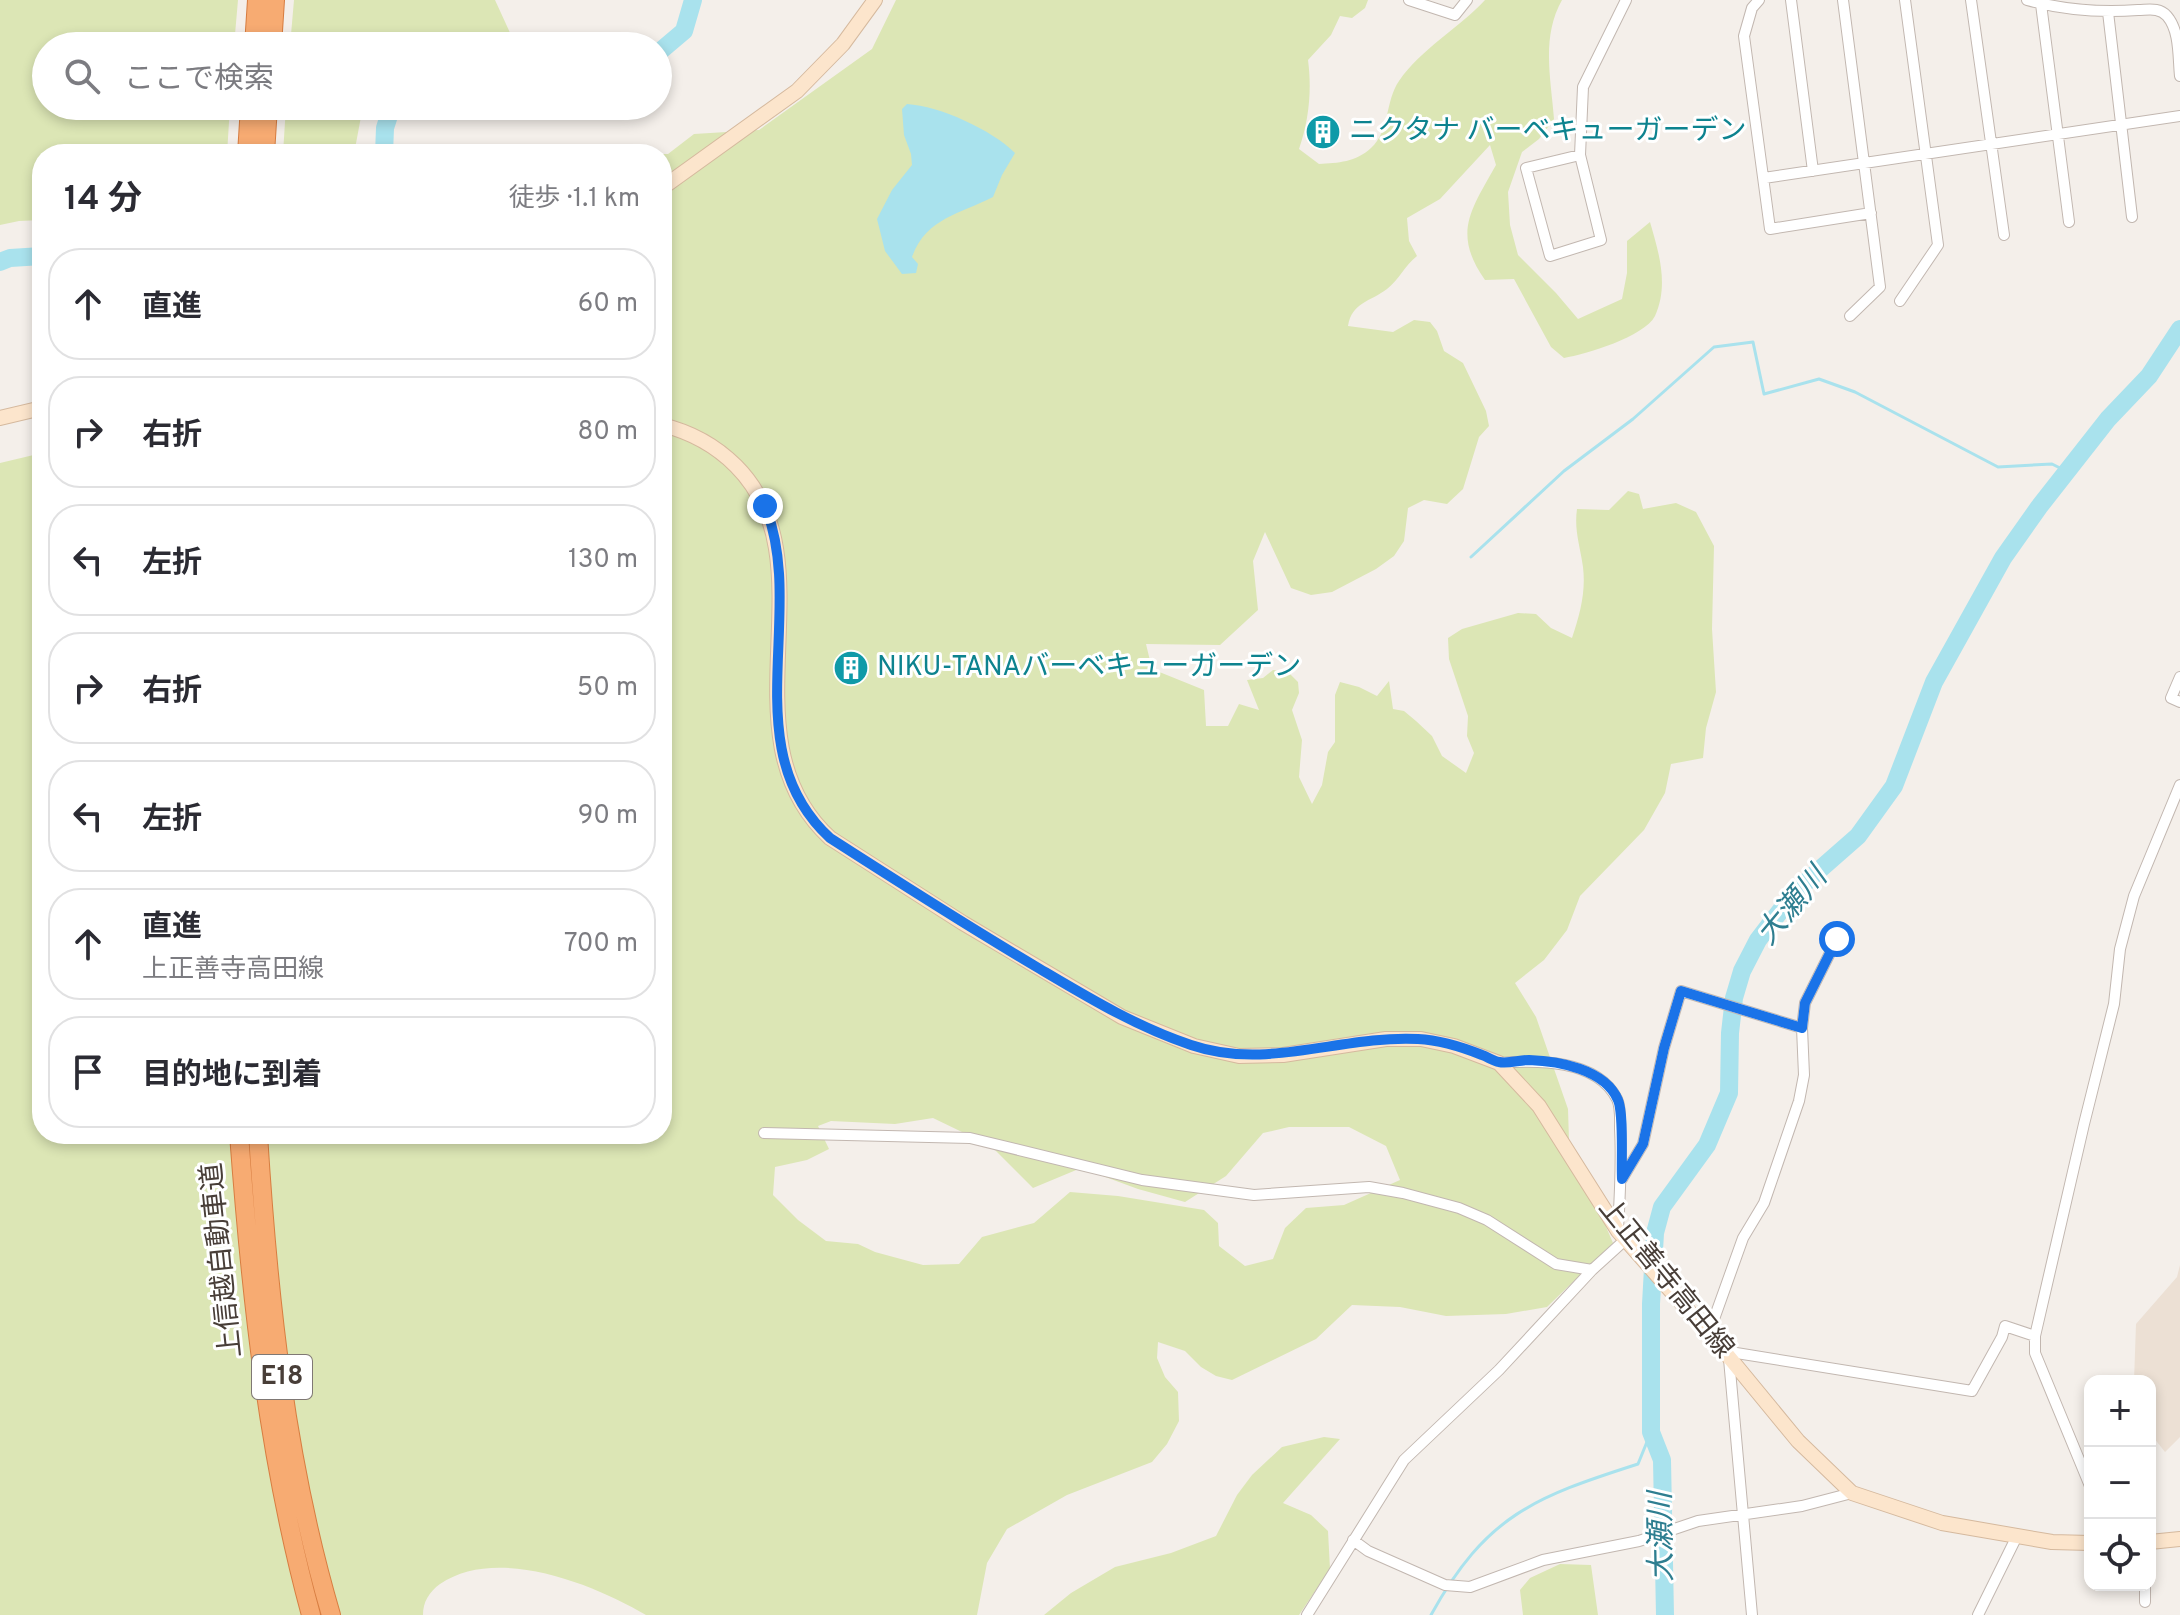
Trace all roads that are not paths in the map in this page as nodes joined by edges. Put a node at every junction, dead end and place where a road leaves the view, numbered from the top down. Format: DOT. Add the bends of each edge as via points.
graph roads {
  1 [pos="257,0"];
  2 [pos="275,0"];
  3 [pos="875,0"];
  4 [pos="1409,0"];
  5 [pos="1467,0"];
  6 [pos="1626,0"];
  7 [pos="1759,0"];
  8 [pos="1791,0"];
  9 [pos="1843,0"];
  10 [pos="1905,0"];
  11 [pos="1971,0"];
  12 [pos="2027,0"];
  13 [pos="2041,4"];
  14 [pos="2108,12"];
  15 [pos="2177,30"];
  16 [pos="255,32"];
  17 [pos="273,32"];
  18 [pos="2180,76"];
  19 [pos="2180,116"];
  20 [pos="256,120"];
  21 [pos="259,120"];
  22 [pos="2121,125"];
  23 [pos="2056,135"];
  24 [pos="250,144"];
  25 [pos="263,144"];
  26 [pos="1991,144"];
  27 [pos="1926,154"];
  28 [pos="1580,155"];
  29 [pos="1865,163"];
  30 [pos="1813,171"];
  31 [pos="1764,178"];
  32 [pos="672,181"];
  33 [pos="1871,213"];
  34 [pos="2132,217"];
  35 [pos="2069,222"];
  36 [pos="2004,235"];
  37 [pos="1900,301"];
  38 [pos="1850,316"];
  39 [pos="32,410"];
  40 [pos="0,418"];
  41 [pos="672,428"];
  42 [pos="2180,677"];
  43 [pos="2180,702"];
  44 [pos="2180,785"];
  45 [pos="1837,939"];
  46 [pos="1802,1028"];
  47 [pos="1499,1063"];
  48 [pos="764,1133"];
  49 [pos="240,1144"];
  50 [pos="259,1144"];
  51 [pos="1622,1179"];
  52 [pos="1621,1235"];
  53 [pos="1592,1270"];
  54 [pos="1709,1333"];
  55 [pos="2035,1336"];
  56 [pos="1727,1354"];
  57 [pos="2084,1471"];
  58 [pos="1852,1493"];
  59 [pos="1742,1515"];
  60 [pos="2017,1536"];
  61 [pos="2180,1539"];
  62 [pos="1353,1540"];
  63 [pos="2156,1541"];
  64 [pos="2084,1543"];
  65 [pos="2145,1591"];
  66 [pos="2145,1602"];
  67 [pos="311,1615"];
  68 [pos="331,1615"];
  69 [pos="1307,1615"];
  70 [pos="1752,1615"];
  71 [pos="1978,1615"];
  1 -- 16 [label="highway"];
  2 -- 17 [label="highway"];
  3 -- 32 [label="main road" via="843,44 797,91"];
  4 -- 5 [label="street" via="1455,15"];
  6 -- 28 [label="street" via="1583,87"];
  7 -- 31 [label="street" via="1744,36"];
  8 -- 30 [label="street"];
  9 -- 29 [label="street"];
  10 -- 27 [label="street"];
  11 -- 26 [label="street"];
  12 -- 13 [label="street"];
  13 -- 14 [label="street"];
  13 -- 23 [label="street"];
  14 -- 15 [label="street" via="2157,9"];
  14 -- 22 [label="street"];
  15 -- 18 [label="street"];
  19 -- 22 [label="street"];
  20 -- 24 [label="highway"];
  21 -- 25 [label="highway"];
  22 -- 23 [label="street"];
  22 -- 34 [label="street"];
  23 -- 26 [label="street"];
  23 -- 35 [label="street"];
  26 -- 27 [label="street"];
  26 -- 36 [label="street"];
  27 -- 29 [label="street"];
  27 -- 37 [label="street" via="1938,245"];
  28 -- 28 [label="street" via="1601,240 1550,256 1526,168"];
  29 -- 30 [label="street"];
  29 -- 33 [label="street"];
  30 -- 31 [label="street"];
  31 -- 33 [label="street" via="1770,229"];
  33 -- 38 [label="street" via="1880,287"];
  39 -- 40 [label="main road"];
  41 -- 47 [label="main road, 上正善寺高田線" via="693,435 730,461 769,515 778,573 779,731 800,800 813,823 830,838 1122,1017 1194,1046 1239,1056 1283,1055 1386,1039 1421,1039"];
  42 -- 43 [label="street" via="2171,698"];
  44 -- 55 [label="street" via="2134,896 2120,949 2114,1004"];
  45 -- 46 [label="street" via="1805,1003"];
  46 -- 51 [label="street" via="1681,991 1643,1144"];
  46 -- 54 [label="street" via="1799,1101 1764,1203 1743,1238"];
  47 -- 51 [label="street" via="1529,1060 1572,1066 1609,1088 1619,1102"];
  47 -- 52 [label="main road, 上正善寺高田線" via="1539,1106"];
  48 -- 53 [label="street" via="970,1138 1142,1180 1254,1195 1369,1187 1459,1208 1556,1264"];
  49 -- 67 [label="highway, 上信越自動車道 / E18" via="268,1415"];
  50 -- 68 [label="highway, 上信越自動車道 / E18" via="286,1412"];
  51 -- 52 [label="street"];
  52 -- 53 [label="street"];
  52 -- 54 [label="main road, 上正善寺高田線"];
  53 -- 62 [label="street" via="1499,1370 1404,1460"];
  54 -- 56 [label="main road, 上正善寺高田線"];
  55 -- 56 [label="street" via="2005,1326 1972,1391"];
  55 -- 57 [label="street" via="2035,1353"];
  56 -- 58 [label="main road, 上正善寺高田線" via="1798,1441"];
  56 -- 59 [label="street"];
  58 -- 59 [label="street"];
  58 -- 60 [label="main road, 上正善寺高田線" via="1942,1523"];
  59 -- 62 [label="street" via="1543,1560 1470,1587 1445,1585"];
  59 -- 70 [label="street"];
  60 -- 64 [label="main road, 上正善寺高田線"];
  60 -- 71 [label="street"];
  61 -- 63 [label="main road"];
  62 -- 69 [label="street"];
  65 -- 66 [label="street"];
}
